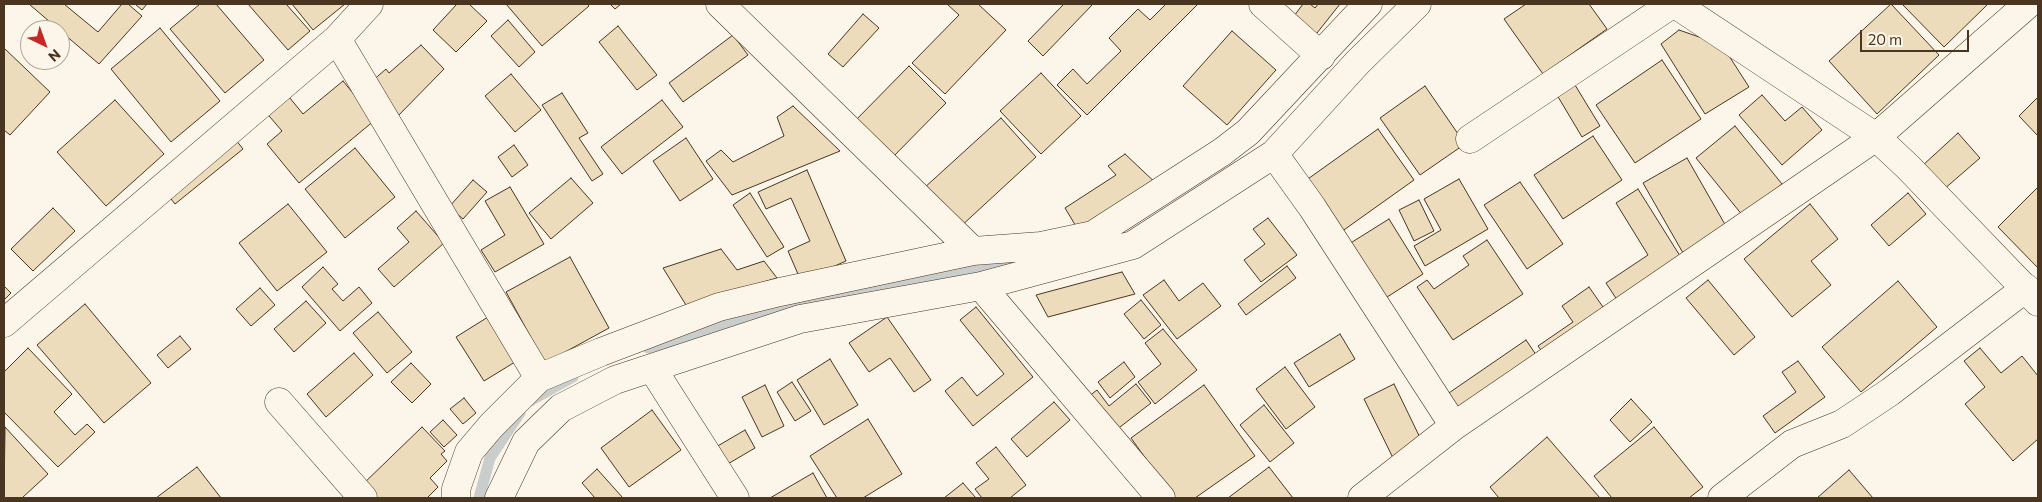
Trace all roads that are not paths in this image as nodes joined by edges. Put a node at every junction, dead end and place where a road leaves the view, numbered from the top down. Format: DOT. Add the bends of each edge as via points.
graph roads {
  1 [pos="369,4"];
  2 [pos="720,4"];
  3 [pos="1263,4"];
  4 [pos="1368,4"];
  5 [pos="1417,4"];
  6 [pos="1673,4"];
  7 [pos="2028,4"];
  8 [pos="337,39"];
  9 [pos="1321,56"];
  10 [pos="1876,137"];
  11 [pos="1470,139"];
  12 [pos="1274,154"];
  13 [pos="973,251"];
  14 [pos="981,286"];
  15 [pos="2032,295"];
  16 [pos="4,323"];
  17 [pos="652,368"];
  18 [pos="539,378"];
  19 [pos="279,402"];
  20 [pos="1454,426"];
  21 [pos="363,498"];
  22 [pos="456,498"];
  23 [pos="499,498"];
  24 [pos="735,498"];
  25 [pos="1161,498"];
  26 [pos="1362,498"];
  27 [pos="1722,498"];
  1 -- 8 [label="street"];
  2 -- 13 [label="street"];
  3 -- 9 [label="street"];
  4 -- 9 [label="street"];
  5 -- 12 [label="street" via="1357,63"];
  6 -- 10 [label="street"];
  6 -- 11 [label="street"];
  7 -- 10 [label="street"];
  8 -- 16 [label="street"];
  8 -- 18 [label="street"];
  9 -- 13 [label="street" via="1248,132 1093,235 1041,246"];
  10 -- 15 [label="street"];
  10 -- 20 [label="street"];
  12 -- 14 [label="street" via="1132,245"];
  12 -- 20 [label="street"];
  13 -- 18 [label="street" via="719,307"];
  14 -- 17 [label="street" via="800,319"];
  14 -- 25 [label="street"];
  15 -- 27 [label="street" via="1842,424 1792,444"];
  17 -- 23 [label="street" via="614,380 561,408 526,442"];
  17 -- 24 [label="street"];
  18 -- 22 [label="street" via="469,452"];
  19 -- 21 [label="street"];
  20 -- 26 [label="street"];
}
